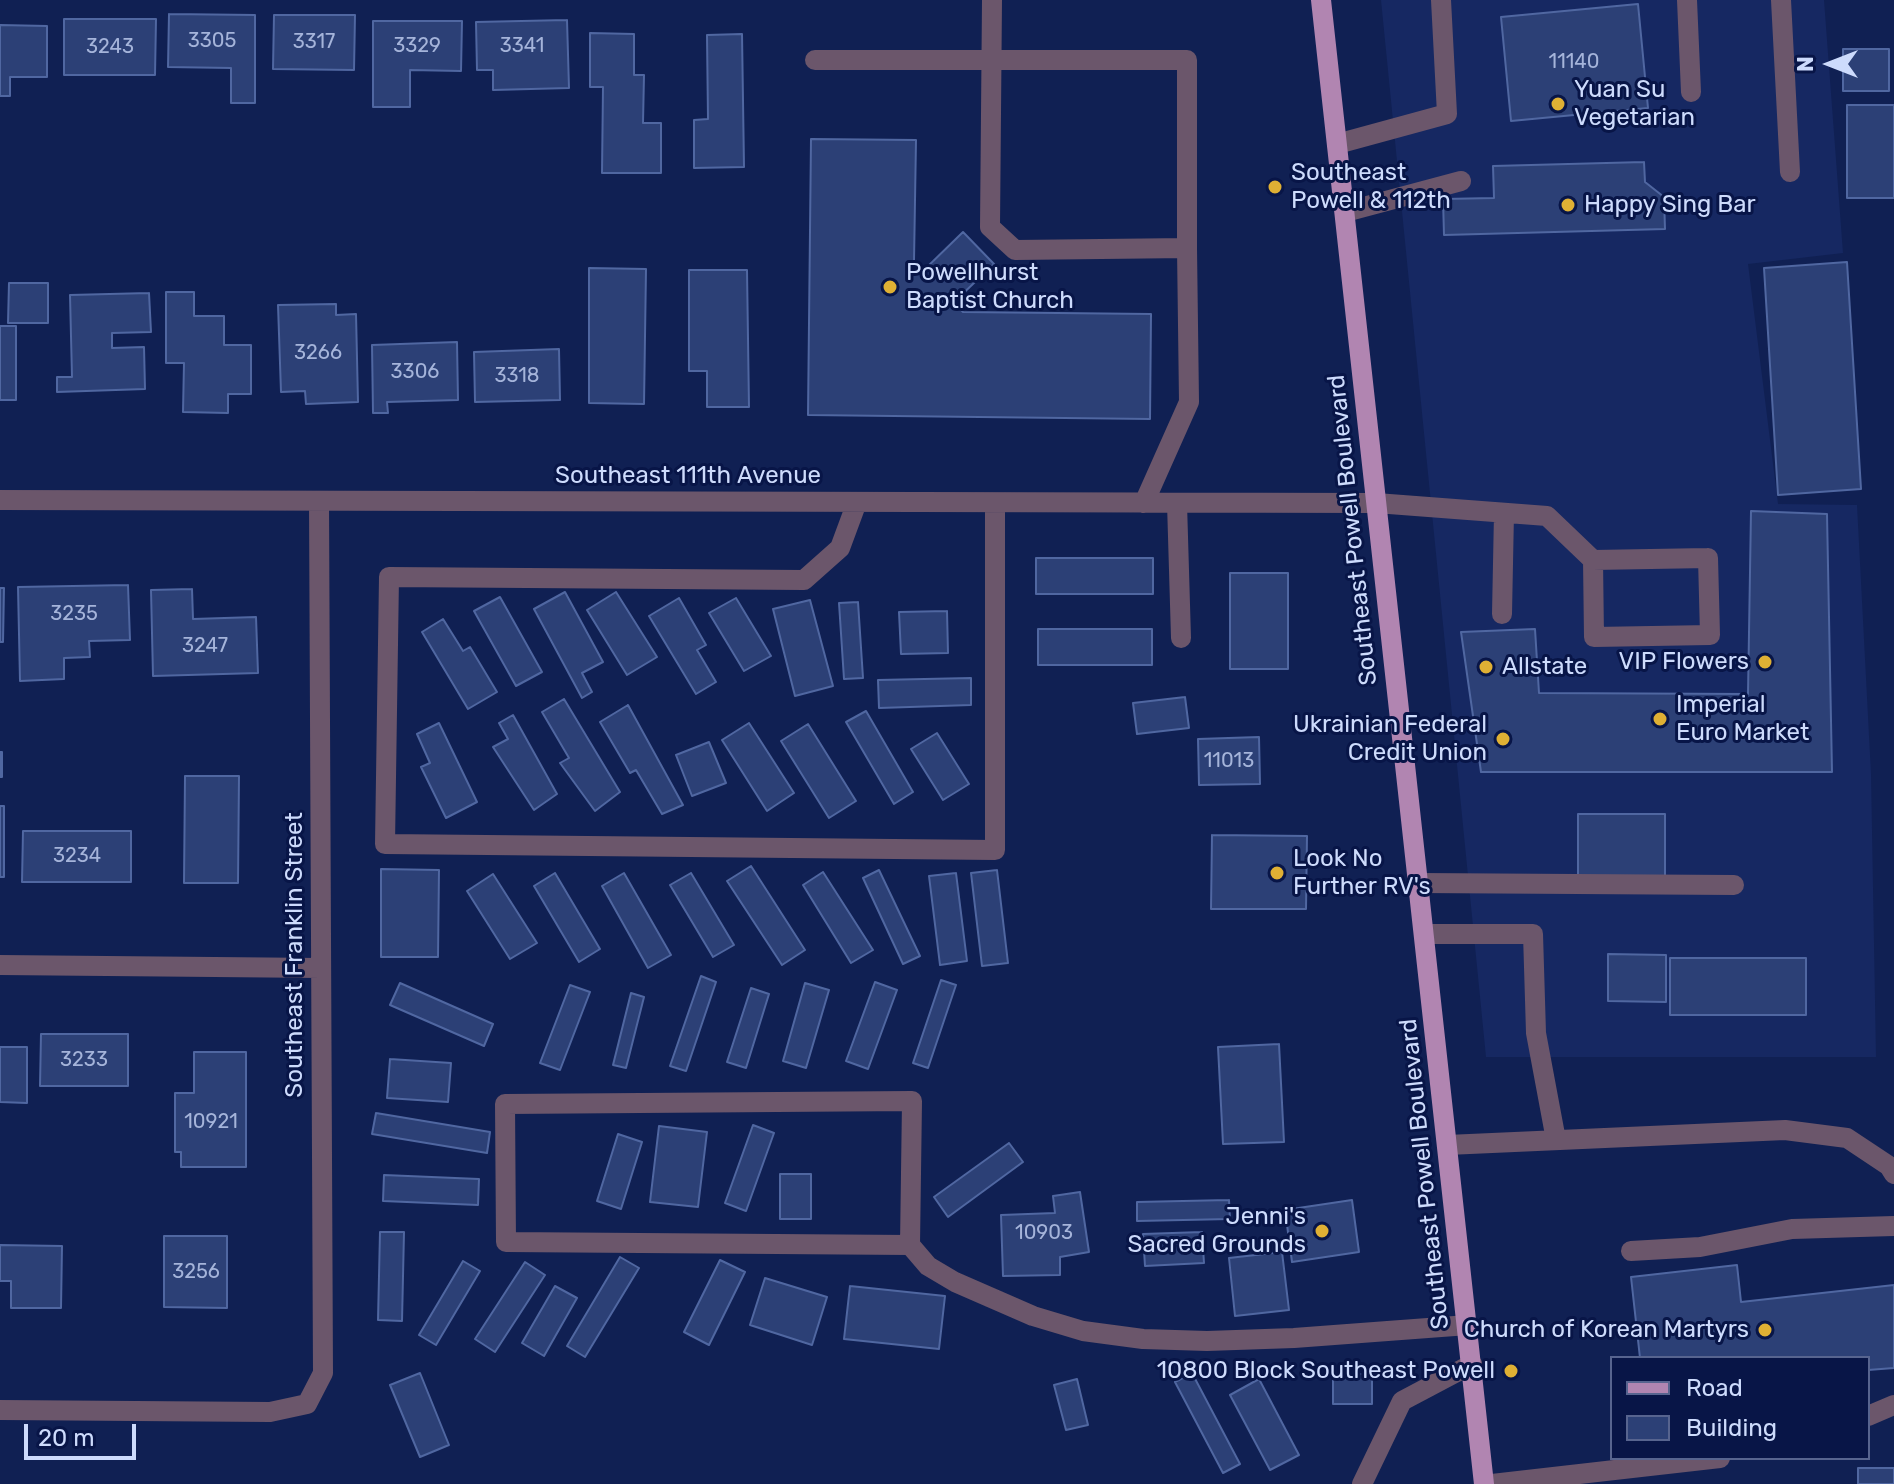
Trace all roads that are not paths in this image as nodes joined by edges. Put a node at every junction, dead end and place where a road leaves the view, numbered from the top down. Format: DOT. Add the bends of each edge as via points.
graph roads {
  1 [pos="992,0"];
  2 [pos="1321,0"];
  3 [pos="1441,0"];
  4 [pos="1452,0"];
  5 [pos="1687,0"];
  6 [pos="1781,0"];
  7 [pos="815,60"];
  8 [pos="991,61"];
  9 [pos="1691,92"];
  10 [pos="1337,144"];
  11 [pos="1790,172"];
  12 [pos="1461,181"];
  13 [pos="1345,212"];
  14 [pos="1187,248"];
  15 [pos="0,500"];
  16 [pos="319,501"];
  17 [pos="857,502"];
  18 [pos="995,503"];
  19 [pos="1144,503"];
  20 [pos="1177,503"];
  21 [pos="1376,503"];
  22 [pos="1504,513"];
  23 [pos="1593,560"];
  24 [pos="1502,614"];
  25 [pos="1181,638"];
  26 [pos="1418,883"];
  27 [pos="1734,885"];
  28 [pos="1424,934"];
  29 [pos="0,965"];
  30 [pos="321,968"];
  31 [pos="1556,1140"];
  32 [pos="1447,1145"];
  33 [pos="1894,1174"];
  34 [pos="1894,1226"];
  35 [pos="910,1245"];
  36 [pos="1631,1251"];
  37 [pos="1468,1325"];
  38 [pos="1472,1364"];
  39 [pos="1894,1405"];
  40 [pos="0,1410"];
  41 [pos="1870,1415"];
  42 [pos="1702,1460"];
  43 [pos="1362,1484"];
  44 [pos="1484,1484"];
  45 [pos="1492,1484"];
  1 -- 8 [label="street"];
  2 -- 10 [label="main road, Southeast Powell Boulevard"];
  3 -- 4 [label="street"];
  3 -- 10 [label="street" via="1447,114"];
  5 -- 9 [label="street"];
  6 -- 11 [label="street"];
  7 -- 8 [label="street"];
  8 -- 14 [label="street" via="990,227 1015,250"];
  8 -- 14 [label="street" via="1187,60"];
  10 -- 13 [label="main road, Southeast Powell Boulevard"];
  12 -- 13 [label="street"];
  13 -- 21 [label="main road, Southeast Powell Boulevard"];
  14 -- 19 [label="street" via="1189,402"];
  15 -- 16 [label="street, Southeast 111th Avenue"];
  16 -- 17 [label="street, Southeast 111th Avenue"];
  16 -- 30 [label="street, Southeast Franklin Street"];
  17 -- 18 [label="street, Southeast 111th Avenue"];
  17 -- 18 [label="street" via="840,548 804,580 389,577 385,844 995,850"];
  18 -- 19 [label="street, Southeast 111th Avenue"];
  19 -- 20 [label="street, Southeast 111th Avenue"];
  20 -- 21 [label="street, Southeast 111th Avenue"];
  20 -- 25 [label="street"];
  21 -- 22 [label="street, Southeast 111th Avenue"];
  21 -- 26 [label="main road, Southeast Powell Boulevard"];
  22 -- 23 [label="street, Southeast 111th Avenue" via="1547,516"];
  22 -- 24 [label="street"];
  23 -- 23 [label="street" via="1708,558 1710,635 1594,637"];
  26 -- 27 [label="street"];
  26 -- 28 [label="main road, Southeast Powell Boulevard"];
  28 -- 31 [label="street" via="1533,934 1536,1033"];
  28 -- 32 [label="main road, Southeast Powell Boulevard"];
  29 -- 30 [label="street"];
  30 -- 40 [label="street, Southeast Franklin Street" via="323,1373 307,1404 270,1412"];
  31 -- 32 [label="street"];
  31 -- 33 [label="street" via="1785,1130 1847,1138"];
  32 -- 37 [label="main road, Southeast Powell Boulevard"];
  34 -- 36 [label="street" via="1792,1229 1700,1247"];
  35 -- 35 [label="street" via="506,1242 505,1104 912,1101"];
  35 -- 37 [label="street" via="928,1266 955,1282 1083,1331 1207,1341"];
  37 -- 38 [label="main road, Southeast Powell Boulevard"];
  38 -- 43 [label="street" via="1402,1401"];
  38 -- 44 [label="main road, Southeast Powell Boulevard"];
  39 -- 41 [label="street"];
  42 -- 45 [label="street"];
}
